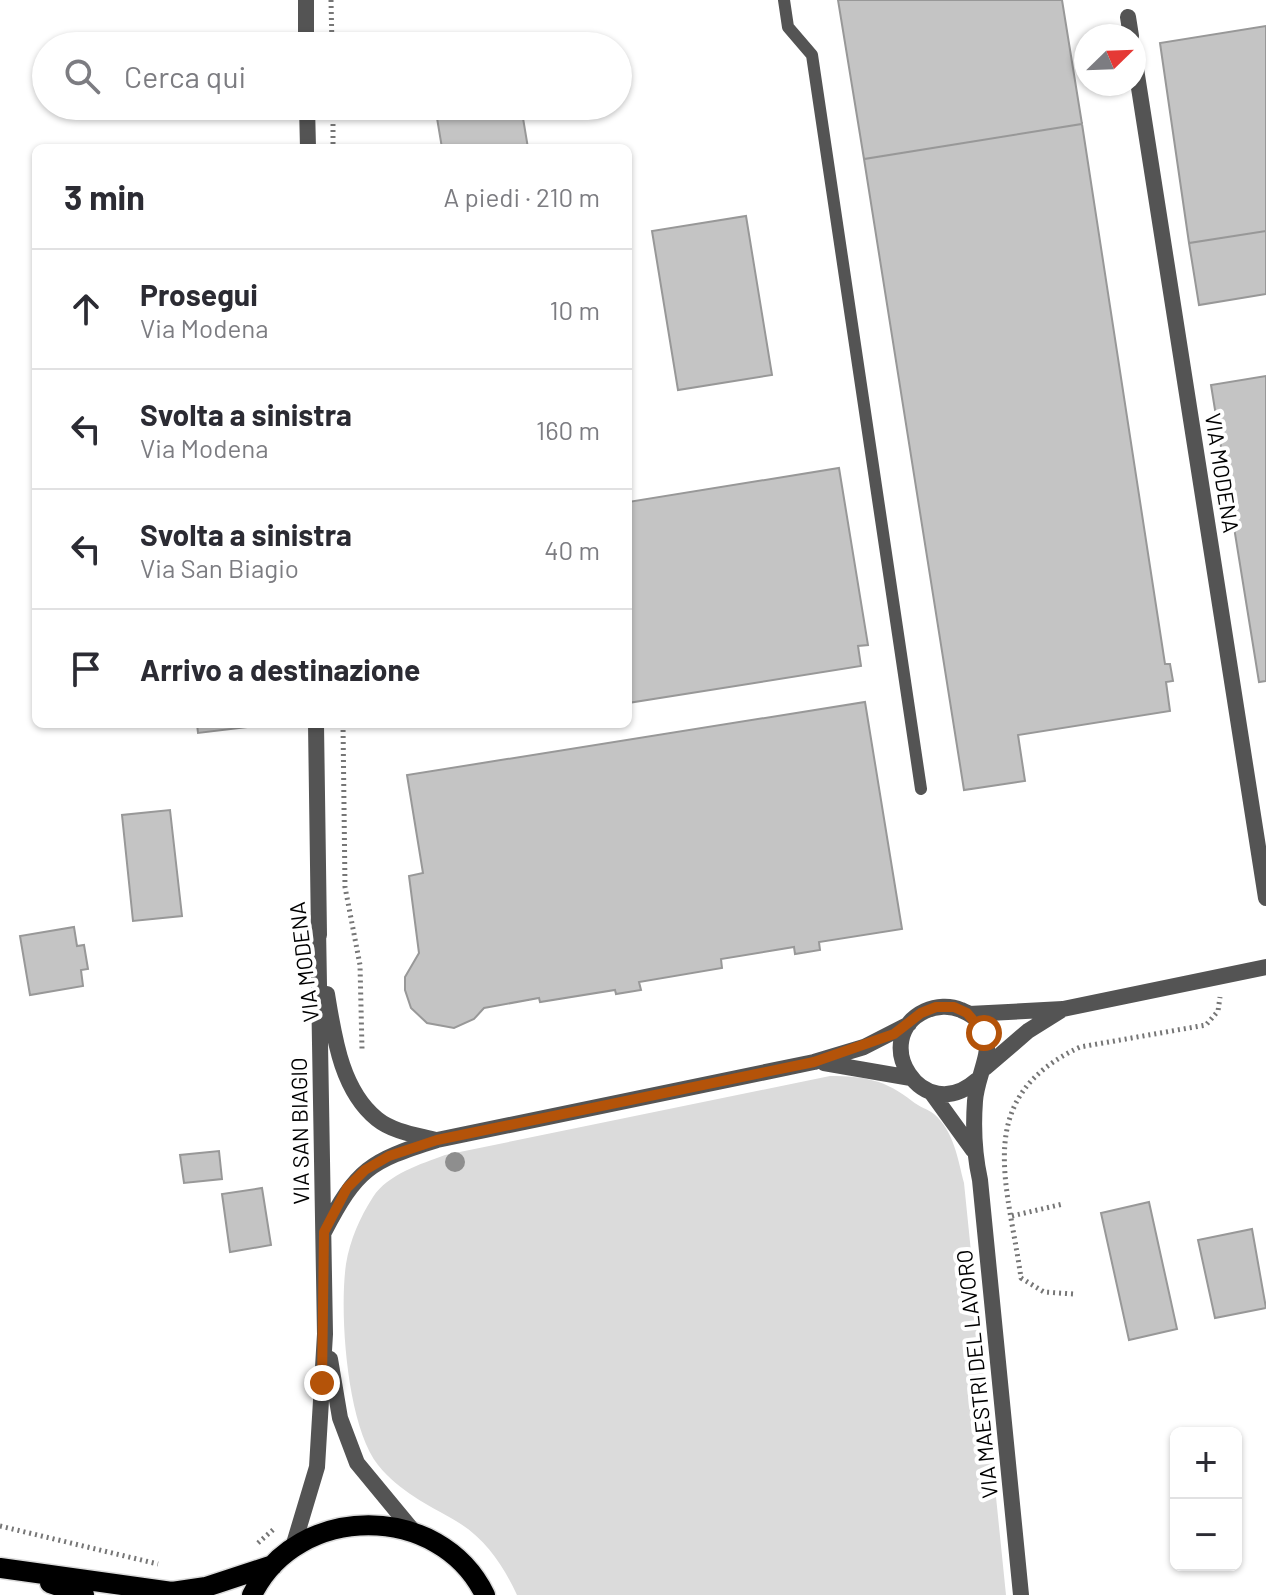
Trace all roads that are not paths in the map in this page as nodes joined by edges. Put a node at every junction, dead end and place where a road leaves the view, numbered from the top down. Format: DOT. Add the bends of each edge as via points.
graph roads {
  1 [pos="306,0"];
  2 [pos="784,0"];
  3 [pos="1128,17"];
  4 [pos="1129,24"];
  5 [pos="306,32"];
  6 [pos="1140,96"];
  7 [pos="307,120"];
  8 [pos="308,144"];
  9 [pos="316,728"];
  10 [pos="921,789"];
  11 [pos="1266,898"];
  12 [pos="318,927"];
  13 [pos="1266,967"];
  14 [pos="1063,1009"];
  15 [pos="969,1014"];
  16 [pos="909,1024"];
  17 [pos="814,1062"];
  18 [pos="981,1074"];
  19 [pos="911,1078"];
  20 [pos="931,1092"];
  21 [pos="437,1140"];
  22 [pos="973,1150"];
  23 [pos="324,1232"];
  24 [pos="325,1334"];
  25 [pos="414,1532"];
  26 [pos="293,1547"];
  27 [pos="273,1565"];
  28 [pos="0,1569"];
  29 [pos="84,1595"];
  30 [pos="252,1595"];
  31 [pos="485,1595"];
  32 [pos="1021,1595"];
  1 -- 5 [label="street"];
  2 -- 10 [label="lane" via="788,27 812,55"];
  3 -- 4 [label="street"];
  6 -- 11 [label="street, VIA MODENA"];
  7 -- 8 [label="street"];
  9 -- 12 [label="street, VIA MODENA"];
  12 -- 21 [label="street, VIA MODENA" via="335,1035 360,1102 390,1126"];
  12 -- 23 [label="street, VIA SAN BIAGIO"];
  13 -- 14 [label="street, VIA MODENA"];
  14 -- 15 [label="street, VIA MODENA"];
  14 -- 18 [label="street, VIA MODENA" via="1028,1031"];
  15 -- 16 [label="street, VIA MODENA" via="936,1007"];
  15 -- 18 [label="street" via="987,1038"];
  16 -- 17 [label="street, VIA MODENA" via="864,1047"];
  16 -- 19 [label="street" via="901,1055"];
  17 -- 19 [label="street, VIA MODENA"];
  17 -- 21 [label="street, VIA MODENA"];
  18 -- 20 [label="street, VIA MODENA" via="951,1094"];
  18 -- 22 [label="street, VIA MAESTRI DEL LAVORO"];
  19 -- 20 [label="street, VIA MODENA"];
  20 -- 22 [label="street, VIA MAESTRI DEL LAVORO"];
  21 -- 23 [label="street, VIA MODENA" via="365,1170 347,1188"];
  22 -- 32 [label="street, VIA MAESTRI DEL LAVORO"];
  23 -- 24 [label="street, VIA SAN BIAGIO"];
  24 -- 25 [label="street, VIA SAN BIAGIO" via="347,1440 357,1463"];
  24 -- 26 [label="street, VIA SAN BIAGIO" via="317,1467"];
  25 -- 26 [label="main road" via="352,1525"];
  25 -- 31 [label="main road" via="453,1555"];
  26 -- 27 [label="main road"];
  27 -- 28 [label="main road" via="172,1592"];
  27 -- 30 [label="main road"];
  28 -- 29 [label="main road"];
}
